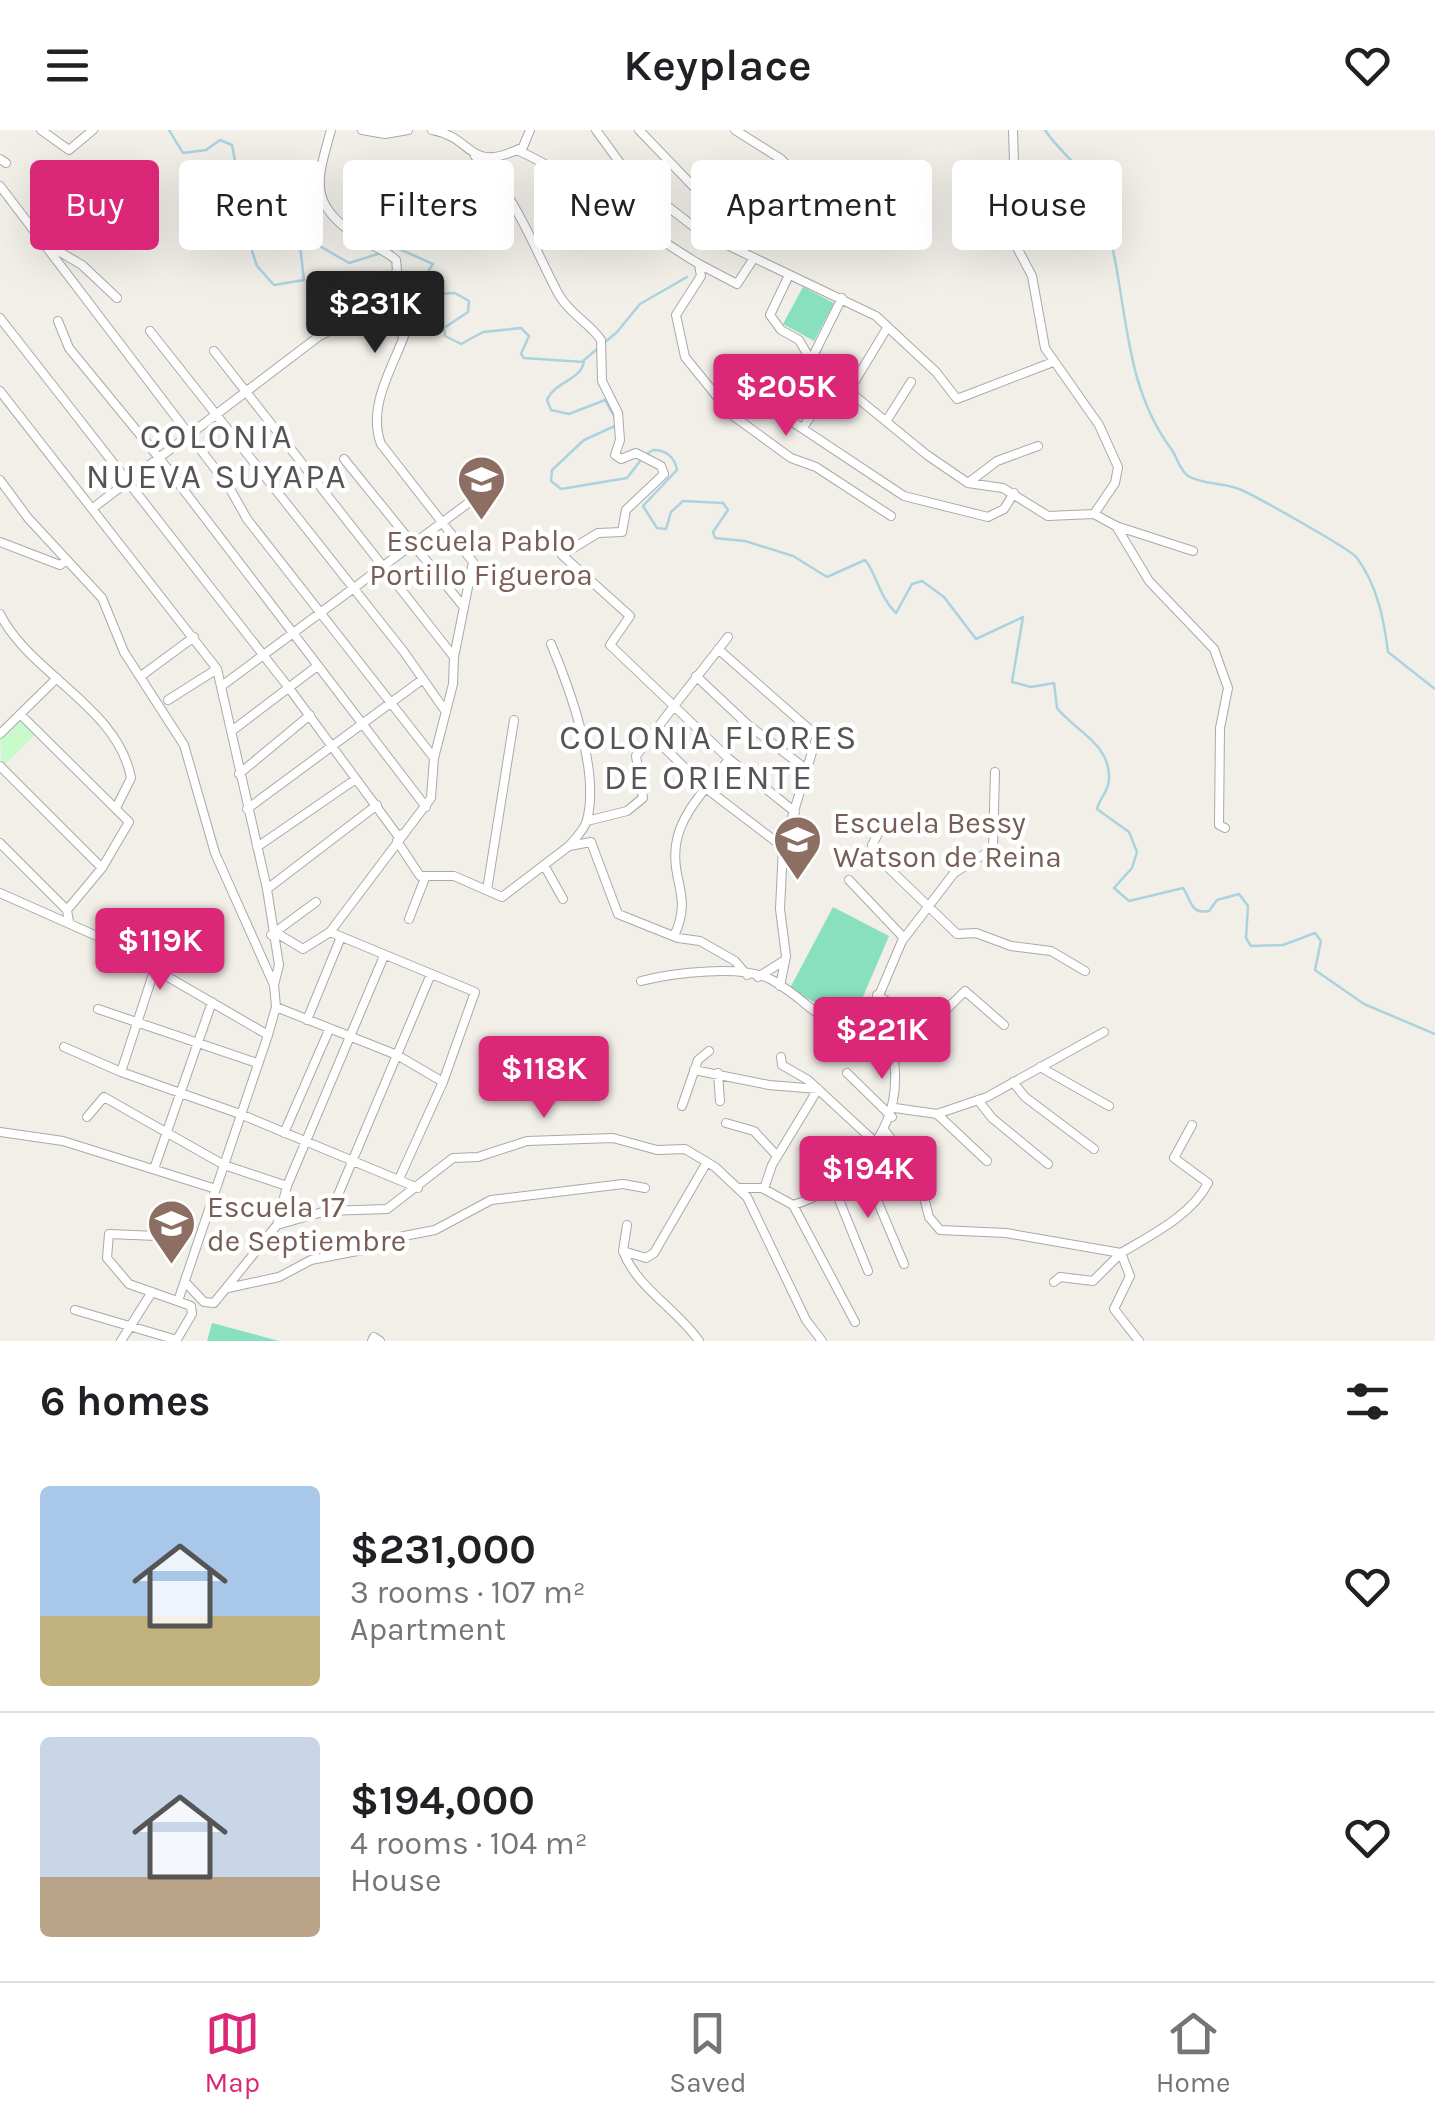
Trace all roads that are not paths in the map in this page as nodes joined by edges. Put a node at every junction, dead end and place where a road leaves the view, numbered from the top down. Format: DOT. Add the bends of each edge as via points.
graph roads {
  1 [pos="41,130"];
  2 [pos="93,130"];
  3 [pos="331,130"];
  4 [pos="362,130"];
  5 [pos="408,130"];
  6 [pos="432,130"];
  7 [pos="463,130"];
  8 [pos="530,130"];
  9 [pos="596,130"];
  10 [pos="639,130"];
  11 [pos="734,130"];
  12 [pos="1013,130"];
  13 [pos="456,140"];
  14 [pos="517,150"];
  15 [pos="475,156"];
  16 [pos="782,160"];
  17 [pos="0,186"];
  18 [pos="691,188"];
  19 [pos="691,222"];
  20 [pos="30,223"];
  21 [pos="52,250"];
  22 [pos="56,250"];
  23 [pos="738,250"];
  24 [pos="754,258"];
  25 [pos="700,264"];
  26 [pos="790,276"];
  27 [pos="388,290"];
  28 [pos="116,298"];
  29 [pos="842,298"];
  30 [pos="0,318"];
  31 [pos="58,321"];
  32 [pos="887,328"];
  33 [pos="150,331"];
  34 [pos="214,351"];
  35 [pos="811,360"];
  36 [pos="1052,362"];
  37 [pos="726,369"];
  38 [pos="911,382"];
  39 [pos="0,391"];
  40 [pos="848,391"];
  41 [pos="246,393"];
  42 [pos="218,416"];
  43 [pos="887,420"];
  44 [pos="804,426"];
  45 [pos="189,438"];
  46 [pos="1038,446"];
  47 [pos="160,458"];
  48 [pos="344,458"];
  49 [pos="0,480"];
  50 [pos="127,482"];
  51 [pos="968,483"];
  52 [pos="1014,493"];
  53 [pos="467,504"];
  54 [pos="93,508"];
  55 [pos="1094,514"];
  56 [pos="891,516"];
  57 [pos="443,521"];
  58 [pos="1116,526"];
  59 [pos="0,542"];
  60 [pos="412,545"];
  61 [pos="1193,551"];
  62 [pos="67,560"];
  63 [pos="383,568"];
  64 [pos="353,591"];
  65 [pos="463,606"];
  66 [pos="322,613"];
  67 [pos="0,614"];
  68 [pos="294,635"];
  69 [pos="194,637"];
  70 [pos="728,637"];
  71 [pos="550,644"];
  72 [pos="718,649"];
  73 [pos="265,657"];
  74 [pos="454,657"];
  75 [pos="316,666"];
  76 [pos="217,669"];
  77 [pos="141,676"];
  78 [pos="696,676"];
  79 [pos="56,678"];
  80 [pos="423,679"];
  81 [pos="223,685"];
  82 [pos="289,688"];
  83 [pos="168,700"];
  84 [pos="392,702"];
  85 [pos="674,706"];
  86 [pos="446,712"];
  87 [pos="20,714"];
  88 [pos="310,716"];
  89 [pos="514,720"];
  90 [pos="365,726"];
  91 [pos="234,730"];
  92 [pos="0,734"];
  93 [pos="839,734"];
  94 [pos="817,736"];
  95 [pos="654,738"];
  96 [pos="332,748"];
  97 [pos="434,758"];
  98 [pos="728,759"];
  99 [pos="0,766"];
  100 [pos="806,769"];
  101 [pos="995,772"];
  102 [pos="239,774"];
  103 [pos="356,778"];
  104 [pos="707,790"];
  105 [pos="377,805"];
  106 [pos="426,807"];
  107 [pos="116,808"];
  108 [pos="247,809"];
  109 [pos="794,812"];
  110 [pos="587,821"];
  111 [pos="1225,828"];
  112 [pos="880,830"];
  113 [pos="399,837"];
  114 [pos="0,843"];
  115 [pos="569,846"];
  116 [pos="258,847"];
  117 [pos="783,847"];
  118 [pos="544,865"];
  119 [pos="102,868"];
  120 [pos="425,878"];
  121 [pos="849,880"];
  122 [pos="266,888"];
  123 [pos="486,890"];
  124 [pos="0,893"];
  125 [pos="562,899"];
  126 [pos="316,902"];
  127 [pos="928,909"];
  128 [pos="67,910"];
  129 [pos="408,919"];
  130 [pos="69,922"];
  131 [pos="330,932"];
  132 [pos="273,934"];
  133 [pos="674,936"];
  134 [pos="341,937"];
  135 [pos="904,938"];
  136 [pos="384,956"];
  137 [pos="782,962"];
  138 [pos="155,968"];
  139 [pos="1085,971"];
  140 [pos="431,974"];
  141 [pos="747,976"];
  142 [pos="758,976"];
  143 [pos="642,982"];
  144 [pos="274,985"];
  145 [pos="780,986"];
  146 [pos="877,995"];
  147 [pos="212,1002"];
  148 [pos="276,1007"];
  149 [pos="98,1009"];
  150 [pos="306,1020"];
  151 [pos="137,1021"];
  152 [pos="1004,1024"];
  153 [pos="866,1026"];
  154 [pos="928,1028"];
  155 [pos="328,1030"];
  156 [pos="1104,1032"];
  157 [pos="268,1035"];
  158 [pos="351,1038"];
  159 [pos="196,1044"];
  160 [pos="64,1046"];
  161 [pos="710,1051"];
  162 [pos="397,1056"];
  163 [pos="782,1057"];
  164 [pos="895,1060"];
  165 [pos="257,1063"];
  166 [pos="1040,1067"];
  167 [pos="694,1070"];
  168 [pos="122,1072"];
  169 [pos="718,1073"];
  170 [pos="847,1073"];
  171 [pos="442,1082"];
  172 [pos="1013,1082"];
  173 [pos="818,1089"];
  174 [pos="179,1094"];
  175 [pos="720,1100"];
  176 [pos="978,1100"];
  177 [pos="682,1106"];
  178 [pos="1109,1106"];
  179 [pos="893,1112"];
  180 [pos="240,1114"];
  181 [pos="937,1114"];
  182 [pos="87,1117"];
  183 [pos="726,1123"];
  184 [pos="1192,1125"];
  185 [pos="885,1131"];
  186 [pos="0,1132"];
  187 [pos="164,1132"];
  188 [pos="284,1133"];
  189 [pos="307,1141"];
  190 [pos="876,1142"];
  191 [pos="1094,1149"];
  192 [pos="777,1156"];
  193 [pos="352,1160"];
  194 [pos="860,1160"];
  195 [pos="986,1161"];
  196 [pos="708,1162"];
  197 [pos="1048,1164"];
  198 [pos="224,1165"];
  199 [pos="154,1169"];
  200 [pos="399,1179"];
  201 [pos="833,1185"];
  202 [pos="288,1186"];
  203 [pos="418,1188"];
  204 [pos="644,1188"];
  205 [pos="740,1188"];
  206 [pos="216,1189"];
  207 [pos="764,1189"];
  208 [pos="338,1194"];
  209 [pos="793,1205"];
  210 [pos="278,1225"];
  211 [pos="627,1225"];
  212 [pos="156,1236"];
  213 [pos="623,1251"];
  214 [pos="1121,1253"];
  215 [pos="904,1264"];
  216 [pos="868,1270"];
  217 [pos="186,1282"];
  218 [pos="1054,1282"];
  219 [pos="228,1288"];
  220 [pos="152,1292"];
  221 [pos="178,1301"];
  222 [pos="75,1310"];
  223 [pos="855,1322"];
  224 [pos="132,1326"];
  225 [pos="176,1340"];
  226 [pos="121,1341"];
  227 [pos="372,1341"];
  228 [pos="380,1341"];
  229 [pos="699,1341"];
  230 [pos="822,1341"];
  231 [pos="1138,1341"];
  1 -- 2 [label="street" via="69,150"];
  3 -- 27 [label="street" via="318,184 322,205 393,257 397,270"];
  4 -- 5 [label="street"];
  6 -- 13 [label="street"];
  7 -- 13 [label="street"];
  8 -- 14 [label="street"];
  9 -- 19 [label="street" via="628,174"];
  10 -- 18 [label="street"];
  11 -- 16 [label="street"];
  12 -- 36 [label="street" via="1014,163 1002,219 1032,276"];
  13 -- 15 [label="street"];
  14 -- 15 [label="street"];
  14 -- 25 [label="street" via="574,179"];
  15 -- 85 [label="street" via="494,174 561,298 601,342 602,381 618,413 615,455 636,454 662,466 664,474 626,510 620,534 598,533 562,556 630,616 610,645"];
  17 -- 20 [label="street"];
  21 -- 45 [label="street"];
  22 -- 28 [label="street" via="82,264"];
  23 -- 24 [label="street"];
  24 -- 25 [label="street" via="738,284"];
  24 -- 26 [label="street"];
  25 -- 56 [label="street" via="701,276 676,316 683,352 704,385 766,442"];
  26 -- 29 [label="street"];
  26 -- 35 [label="street" via="770,315"];
  27 -- 41 [label="street"];
  27 -- 57 [label="street" via="385,318 404,336 378,406 376,432"];
  29 -- 32 [label="street"];
  29 -- 35 [label="street"];
  30 -- 50 [label="street"];
  31 -- 47 [label="street" via="69,348"];
  32 -- 36 [label="street" via="960,400"];
  32 -- 40 [label="street"];
  33 -- 42 [label="street"];
  34 -- 41 [label="street"];
  35 -- 40 [label="street"];
  35 -- 44 [label="street" via="828,390"];
  36 -- 55 [label="street" via="1080,394 1118,467 1115,484"];
  37 -- 44 [label="street" via="746,391"];
  38 -- 43 [label="street"];
  39 -- 54 [label="street"];
  40 -- 43 [label="street"];
  41 -- 42 [label="street"];
  41 -- 63 [label="street"];
  42 -- 45 [label="street"];
  42 -- 64 [label="street"];
  43 -- 51 [label="street"];
  44 -- 52 [label="street" via="921,502 988,517"];
  45 -- 47 [label="street"];
  45 -- 66 [label="street"];
  46 -- 51 [label="street" via="998,461"];
  47 -- 50 [label="street"];
  47 -- 68 [label="street"];
  48 -- 60 [label="street"];
  49 -- 62 [label="street"];
  50 -- 54 [label="street"];
  50 -- 73 [label="street"];
  51 -- 52 [label="street"];
  52 -- 55 [label="street" via="1048,516"];
  53 -- 57 [label="street"];
  54 -- 69 [label="street"];
  55 -- 58 [label="street"];
  57 -- 60 [label="street"];
  57 -- 65 [label="street" via="472,555"];
  58 -- 61 [label="street"];
  58 -- 111 [label="street" via="1149,581 1214,649 1228,688 1218,770 1219,825"];
  59 -- 62 [label="street" via="58,564"];
  60 -- 63 [label="street"];
  60 -- 65 [label="street"];
  62 -- 77 [label="street" via="106,604"];
  63 -- 64 [label="street"];
  63 -- 74 [label="street"];
  64 -- 66 [label="street"];
  64 -- 80 [label="street"];
  65 -- 74 [label="street"];
  66 -- 68 [label="street"];
  66 -- 84 [label="street"];
  67 -- 79 [label="street" via="17,644"];
  68 -- 73 [label="street"];
  68 -- 75 [label="street"];
  69 -- 76 [label="street"];
  69 -- 77 [label="street"];
  70 -- 72 [label="street"];
  71 -- 110 [label="street" via="578,707"];
  72 -- 78 [label="street"];
  72 -- 94 [label="street"];
  73 -- 81 [label="street"];
  73 -- 82 [label="street"];
  74 -- 86 [label="street"];
  75 -- 82 [label="street"];
  75 -- 90 [label="street"];
  76 -- 81 [label="street"];
  76 -- 83 [label="street"];
  77 -- 144 [label="street" via="186,751 216,853"];
  78 -- 85 [label="street"];
  78 -- 100 [label="street"];
  79 -- 87 [label="street"];
  79 -- 107 [label="street" via="103,726 130,771 131,785"];
  80 -- 84 [label="street"];
  80 -- 86 [label="street"];
  81 -- 91 [label="street"];
  82 -- 88 [label="street"];
  82 -- 91 [label="street"];
  84 -- 90 [label="street"];
  84 -- 97 [label="street"];
  85 -- 95 [label="street"];
  85 -- 98 [label="street"];
  86 -- 97 [label="street"];
  87 -- 92 [label="street"];
  87 -- 107 [label="street"];
  88 -- 96 [label="street"];
  88 -- 102 [label="street"];
  89 -- 123 [label="street"];
  90 -- 96 [label="street"];
  90 -- 106 [label="street"];
  91 -- 102 [label="street"];
  93 -- 94 [label="street"];
  94 -- 100 [label="street"];
  95 -- 104 [label="street"];
  95 -- 110 [label="street" via="636,756 643,798 637,806"];
  96 -- 103 [label="street"];
  96 -- 108 [label="street"];
  97 -- 106 [label="street"];
  98 -- 104 [label="street"];
  98 -- 109 [label="street"];
  99 -- 119 [label="street"];
  100 -- 109 [label="street"];
  101 -- 127 [label="street" via="993,850 957,870"];
  102 -- 108 [label="street"];
  103 -- 105 [label="street"];
  103 -- 116 [label="street"];
  104 -- 117 [label="street"];
  104 -- 133 [label="street" via="683,820 676,842 684,914"];
  105 -- 113 [label="street"];
  105 -- 122 [label="street"];
  106 -- 113 [label="street"];
  107 -- 119 [label="street" via="129,822"];
  108 -- 116 [label="street"];
  109 -- 117 [label="street"];
  110 -- 115 [label="street"];
  112 -- 127 [label="street" via="872,850"];
  113 -- 120 [label="street" via="416,874"];
  113 -- 131 [label="street"];
  114 -- 128 [label="street"];
  115 -- 118 [label="street"];
  115 -- 133 [label="street" via="596,846 618,914"];
  116 -- 122 [label="street"];
  117 -- 137 [label="street"];
  118 -- 123 [label="street" via="502,896"];
  118 -- 125 [label="street"];
  119 -- 128 [label="street"];
  120 -- 123 [label="street" via="454,876"];
  120 -- 129 [label="street"];
  121 -- 135 [label="street"];
  122 -- 132 [label="street"];
  124 -- 130 [label="street"];
  126 -- 132 [label="street"];
  127 -- 135 [label="street"];
  127 -- 139 [label="street" via="957,934 1051,951"];
  128 -- 130 [label="street"];
  130 -- 138 [label="street"];
  131 -- 132 [label="street" via="303,949"];
  131 -- 134 [label="street"];
  132 -- 144 [label="street" via="279,968"];
  133 -- 141 [label="street" via="732,959"];
  134 -- 136 [label="street"];
  134 -- 150 [label="street"];
  135 -- 146 [label="street"];
  136 -- 140 [label="street"];
  136 -- 158 [label="street"];
  137 -- 142 [label="street"];
  137 -- 145 [label="street"];
  138 -- 147 [label="street"];
  138 -- 151 [label="street"];
  140 -- 162 [label="street"];
  140 -- 171 [label="street" via="475,992"];
  141 -- 142 [label="street"];
  141 -- 143 [label="street" via="678,973"];
  142 -- 145 [label="street"];
  144 -- 148 [label="street"];
  145 -- 153 [label="street" via="826,1021"];
  146 -- 153 [label="street"];
  146 -- 154 [label="street"];
  147 -- 157 [label="street"];
  147 -- 159 [label="street"];
  148 -- 150 [label="street"];
  148 -- 157 [label="street"];
  149 -- 151 [label="street"];
  150 -- 155 [label="street"];
  151 -- 159 [label="street"];
  151 -- 168 [label="street"];
  152 -- 154 [label="street" via="965,991"];
  153 -- 164 [label="street" via="879,1032"];
  154 -- 164 [label="street"];
  155 -- 158 [label="street"];
  155 -- 188 [label="street"];
  156 -- 166 [label="street"];
  157 -- 165 [label="street"];
  158 -- 162 [label="street"];
  158 -- 189 [label="street"];
  159 -- 165 [label="street"];
  159 -- 174 [label="street"];
  160 -- 168 [label="street"];
  161 -- 167 [label="street"];
  162 -- 171 [label="street"];
  162 -- 193 [label="street"];
  163 -- 173 [label="street" via="782,1064"];
  164 -- 179 [label="street"];
  165 -- 180 [label="street"];
  166 -- 172 [label="street"];
  166 -- 178 [label="street"];
  167 -- 169 [label="street"];
  167 -- 177 [label="street"];
  168 -- 174 [label="street"];
  169 -- 173 [label="street"];
  169 -- 175 [label="street"];
  170 -- 179 [label="street"];
  171 -- 200 [label="street"];
  172 -- 176 [label="street"];
  172 -- 191 [label="street"];
  173 -- 190 [label="street"];
  173 -- 192 [label="street"];
  174 -- 180 [label="street"];
  174 -- 187 [label="street"];
  176 -- 181 [label="street"];
  176 -- 197 [label="street"];
  179 -- 181 [label="street"];
  179 -- 185 [label="street"];
  180 -- 188 [label="street"];
  180 -- 198 [label="street"];
  181 -- 195 [label="street"];
  182 -- 187 [label="street" via="102,1097"];
  183 -- 192 [label="street" via="754,1131"];
  184 -- 214 [label="street" via="1174,1158 1205,1176 1204,1191 1166,1226"];
  185 -- 190 [label="street"];
  185 -- 214 [label="street" via="918,1174 929,1217 940,1230 1006,1232"];
  186 -- 199 [label="street" via="63,1141"];
  187 -- 198 [label="street"];
  187 -- 199 [label="street"];
  188 -- 189 [label="street"];
  189 -- 193 [label="street"];
  189 -- 202 [label="street"];
  190 -- 194 [label="street"];
  192 -- 207 [label="street"];
  193 -- 200 [label="street"];
  193 -- 208 [label="street"];
  194 -- 201 [label="street"];
  194 -- 215 [label="street"];
  196 -- 203 [label="street" via="686,1149 658,1150 613,1138 527,1141 478,1158 452,1158"];
  196 -- 205 [label="street"];
  196 -- 213 [label="street" via="654,1254"];
  198 -- 202 [label="street"];
  198 -- 206 [label="street"];
  199 -- 206 [label="street"];
  200 -- 203 [label="street"];
  201 -- 209 [label="street"];
  201 -- 216 [label="street"];
  202 -- 210 [label="street"];
  203 -- 210 [label="street" via="379,1212 326,1211"];
  204 -- 219 [label="street" via="623,1184 490,1200 435,1230"];
  205 -- 207 [label="street"];
  205 -- 230 [label="street"];
  206 -- 217 [label="street"];
  207 -- 209 [label="street"];
  209 -- 223 [label="street"];
  210 -- 219 [label="street"];
  211 -- 213 [label="street"];
  212 -- 220 [label="street" via="110,1234 107,1251 108,1262 129,1284"];
  213 -- 229 [label="street" via="640,1282 678,1312"];
  214 -- 218 [label="street" via="1093,1281"];
  214 -- 231 [label="street" via="1130,1276 1114,1309"];
  217 -- 219 [label="street" via="208,1303"];
  217 -- 221 [label="street"];
  220 -- 221 [label="street"];
  220 -- 224 [label="street"];
  221 -- 225 [label="street" via="193,1312"];
  222 -- 224 [label="street"];
  224 -- 225 [label="street"];
  224 -- 226 [label="street"];
  227 -- 228 [label="street"];
}
